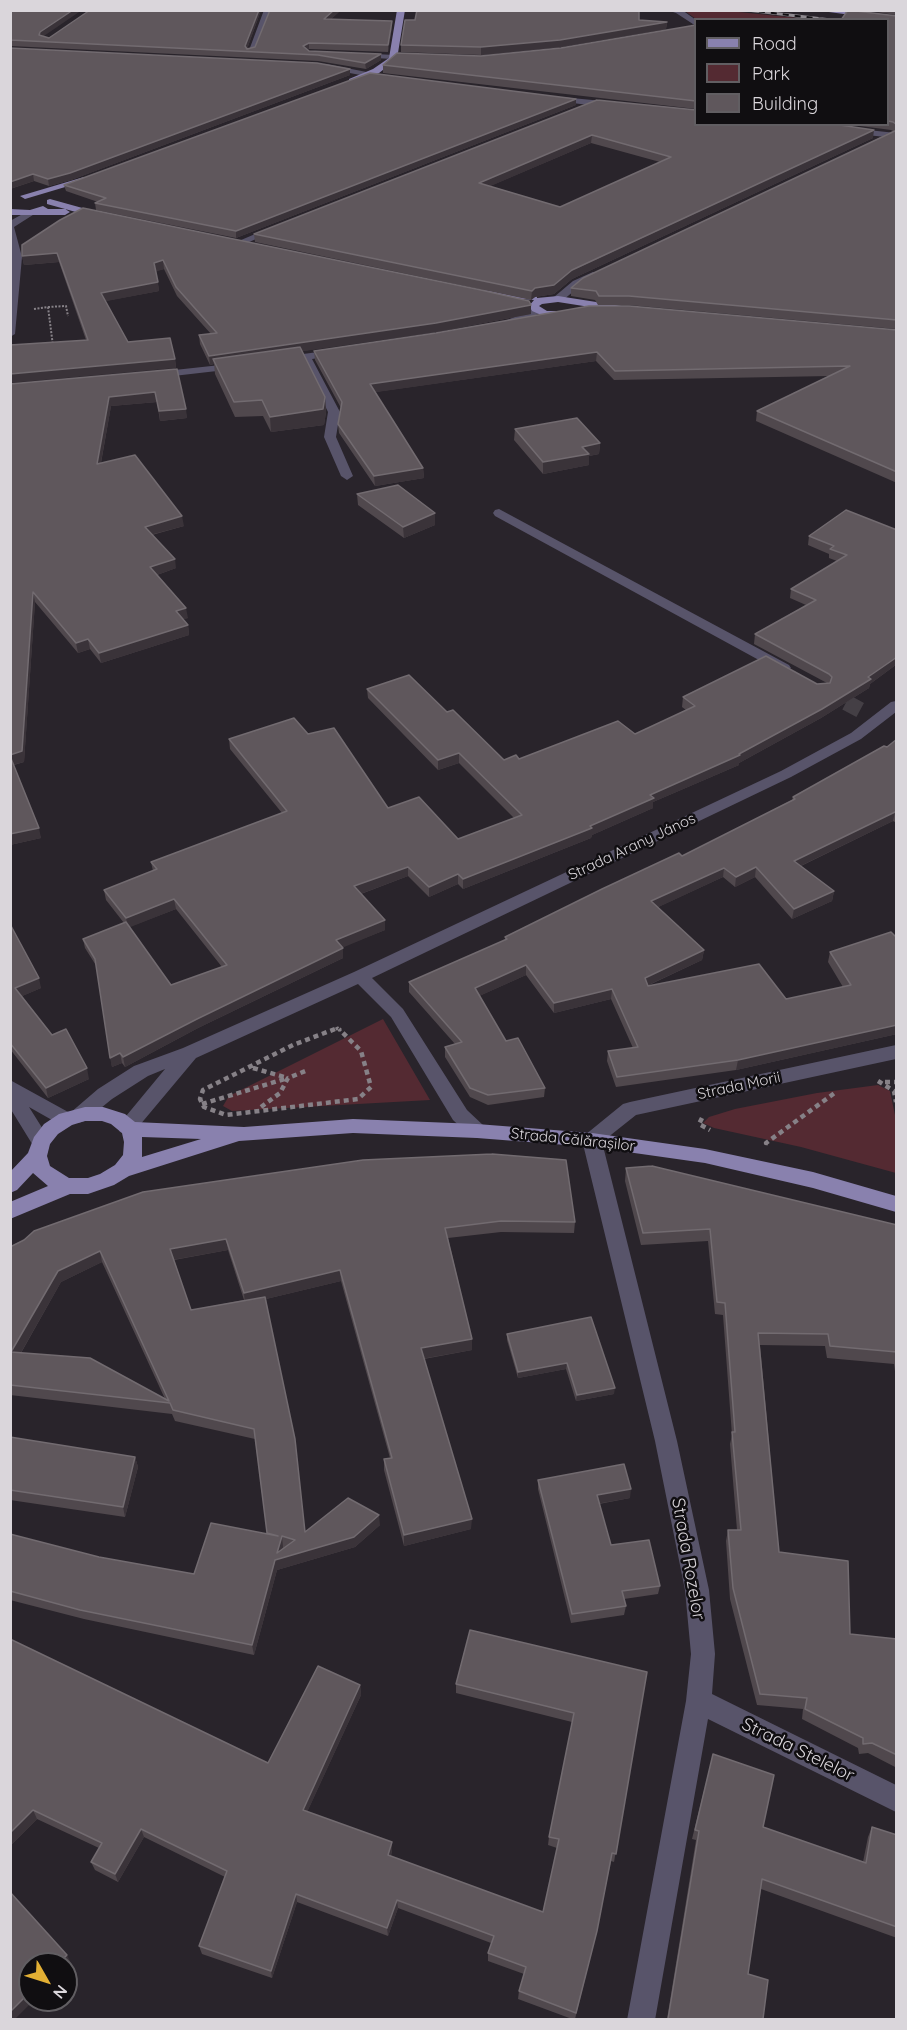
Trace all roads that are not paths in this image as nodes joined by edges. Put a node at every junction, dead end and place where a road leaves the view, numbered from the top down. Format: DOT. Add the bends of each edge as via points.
graph roads {
  1 [pos="268,10"];
  2 [pos="401,10"];
  3 [pos="670,10"];
  4 [pos="817,10"];
  5 [pos="678,11"];
  6 [pos="888,18"];
  7 [pos="694,24"];
  8 [pos="694,27"];
  9 [pos="682,31"];
  10 [pos="240,50"];
  11 [pos="251,51"];
  12 [pos="263,51"];
  13 [pos="347,55"];
  14 [pos="394,58"];
  15 [pos="421,58"];
  16 [pos="318,65"];
  17 [pos="368,75"];
  18 [pos="400,80"];
  19 [pos="342,85"];
  20 [pos="537,96"];
  21 [pos="594,103"];
  22 [pos="628,106"];
  23 [pos="571,113"];
  24 [pos="837,129"];
  25 [pos="894,135"];
  26 [pos="876,142"];
  27 [pos="93,177"];
  28 [pos="75,184"];
  29 [pos="50,202"];
  30 [pos="10,212"];
  31 [pos="32,212"];
  32 [pos="82,212"];
  33 [pos="116,219"];
  34 [pos="284,226"];
  35 [pos="11,227"];
  36 [pos="228,241"];
  37 [pos="239,243"];
  38 [pos="262,248"];
  39 [pos="609,268"];
  40 [pos="558,299"];
  41 [pos="535,308"];
  42 [pos="565,314"];
  43 [pos="552,315"];
  44 [pos="10,334"];
  45 [pos="356,350"];
  46 [pos="306,356"];
  47 [pos="274,361"];
  48 [pos="252,364"];
  49 [pos="139,376"];
  50 [pos="347,476"];
  51 [pos="499,513"];
  52 [pos="801,677"];
  53 [pos="897,705"];
  54 [pos="862,711"];
  55 [pos="878,720"];
  56 [pos="360,976"];
  57 [pos="897,1052"];
  58 [pos="190,1053"];
  59 [pos="10,1089"];
  60 [pos="72,1118"];
  61 [pos="129,1128"];
  62 [pos="477,1131"];
  63 [pos="244,1134"];
  64 [pos="592,1140"];
  65 [pos="39,1149"];
  66 [pos="122,1170"];
  67 [pos="10,1185"];
  68 [pos="68,1186"];
  69 [pos="897,1204"];
  70 [pos="10,1211"];
  71 [pos="699,1701"];
  72 [pos="897,1799"];
  73 [pos="641,2019"];
  1 -- 11 [label="street"];
  2 -- 14 [label="main road"];
  3 -- 5 [label="street"];
  4 -- 6 [label="main road"];
  5 -- 7 [label="street"];
  8 -- 9 [label="street"];
  10 -- 11 [label="street"];
  11 -- 12 [label="street"];
  13 -- 14 [label="street"];
  14 -- 15 [label="street"];
  14 -- 17 [label="main road"];
  16 -- 17 [label="street"];
  17 -- 18 [label="street"];
  17 -- 19 [label="main road"];
  20 -- 21 [label="street"];
  21 -- 22 [label="street"];
  21 -- 23 [label="street"];
  24 -- 25 [label="street"];
  25 -- 26 [label="street"];
  27 -- 28 [label="main road"];
  28 -- 29 [label="main road"];
  28 -- 29 [label="main road" via="20,196 41,196"];
  29 -- 31 [label="main road" via="46,208"];
  29 -- 32 [label="main road"];
  30 -- 31 [label="main road"];
  31 -- 32 [label="main road"];
  31 -- 35 [label="street"];
  32 -- 33 [label="main road"];
  34 -- 37 [label="street"];
  35 -- 44 [label="street" via="17,257"];
  36 -- 37 [label="main road"];
  37 -- 38 [label="main road"];
  39 -- 40 [label="street" via="577,283"];
  40 -- 41 [label="main road" via="539,301"];
  40 -- 41 [label="main road" via="476,292"];
  40 -- 42 [label="main road" via="574,305"];
  40 -- 42 [label="main road" via="634,310"];
  41 -- 43 [label="main road"];
  41 -- 43 [label="street" via="486,329"];
  42 -- 43 [label="main road"];
  45 -- 46 [label="street"];
  46 -- 47 [label="street"];
  46 -- 50 [label="street" via="334,412 330,437"];
  48 -- 49 [label="street"];
  51 -- 52 [label="street"];
  53 -- 55 [label="street, Strada Arany János"];
  54 -- 55 [label="street"];
  55 -- 56 [label="street, Strada Arany János" via="786,774"];
  56 -- 58 [label="street, Strada Arany János"];
  56 -- 62 [label="street" via="397,1013 460,1115"];
  57 -- 64 [label="street, Strada Morii" via="630,1109"];
  58 -- 60 [label="street, Strada Arany János" via="141,1071"];
  58 -- 61 [label="street, Strada Arany János"];
  59 -- 60 [label="street"];
  59 -- 65 [label="street"];
  60 -- 61 [label="main road" via="103,1114"];
  60 -- 65 [label="main road" via="51,1129"];
  61 -- 63 [label="main road, Strada Călărașilor"];
  61 -- 66 [label="main road" via="134,1142 132,1157"];
  62 -- 63 [label="main road, Strada Călărașilor" via="353,1126"];
  62 -- 64 [label="main road, Strada Călărașilor"];
  63 -- 66 [label="main road, Strada Călărașilor"];
  64 -- 69 [label="main road, Strada Călărașilor" via="705,1156"];
  64 -- 71 [label="street, Strada Rozelor" via="666,1441 697,1590 703,1654"];
  65 -- 67 [label="main road"];
  65 -- 68 [label="main road" via="41,1170"];
  66 -- 68 [label="main road" via="88,1186"];
  68 -- 70 [label="main road"];
  71 -- 72 [label="street, Strada Stelelor"];
  71 -- 73 [label="street, Strada Rozelor"];
}
